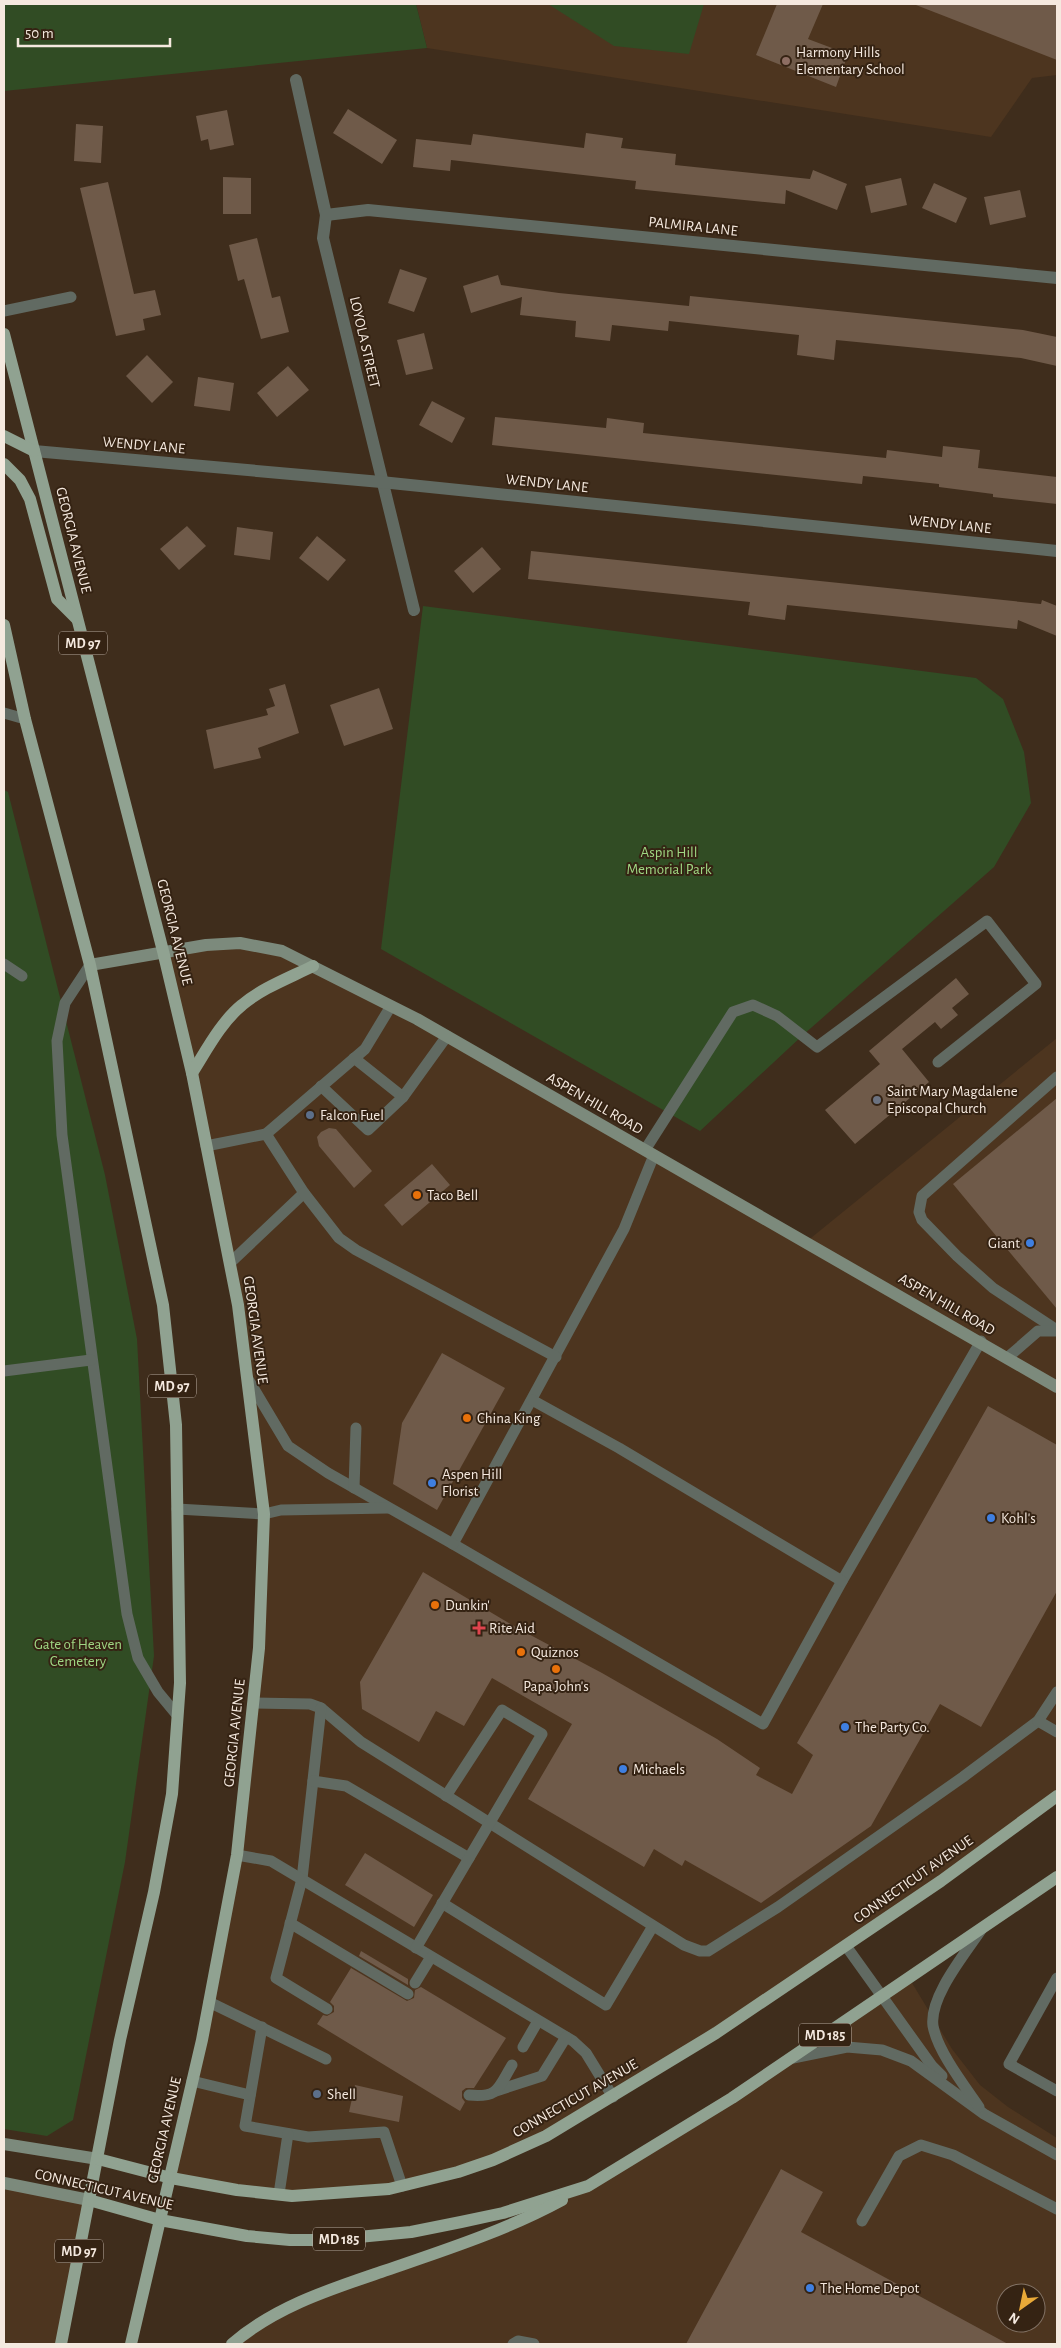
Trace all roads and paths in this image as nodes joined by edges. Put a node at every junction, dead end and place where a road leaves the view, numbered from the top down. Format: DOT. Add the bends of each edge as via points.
graph roads {
  1 [pos="296,80"];
  2 [pos="326,215"];
  3 [pos="1057,278"];
  4 [pos="71,297"];
  5 [pos="4,311"];
  6 [pos="4,334"];
  7 [pos="4,436"];
  8 [pos="34,451"];
  9 [pos="4,464"];
  10 [pos="381,482"];
  11 [pos="1057,551"];
  12 [pos="414,610"];
  13 [pos="77,619"];
  14 [pos="4,625"];
  15 [pos="4,713"];
  16 [pos="25,719"];
  17 [pos="163,951"];
  18 [pos="4,964"];
  19 [pos="90,966"];
  20 [pos="313,966"];
  21 [pos="22,976"];
  22 [pos="391,1006"];
  23 [pos="447,1036"];
  24 [pos="354,1058"];
  25 [pos="938,1062"];
  26 [pos="192,1073"];
  27 [pos="1057,1078"];
  28 [pos="321,1086"];
  29 [pos="403,1097"];
  30 [pos="266,1134"];
  31 [pos="206,1146"];
  32 [pos="650,1152"];
  33 [pos="304,1193"];
  34 [pos="230,1263"];
  35 [pos="1057,1330"];
  36 [pos="981,1341"];
  37 [pos="556,1357"];
  38 [pos="1007,1358"];
  39 [pos="91,1360"];
  40 [pos="4,1371"];
  41 [pos="247,1377"];
  42 [pos="1057,1386"];
  43 [pos="532,1400"];
  44 [pos="356,1428"];
  45 [pos="354,1488"];
  46 [pos="390,1508"];
  47 [pos="177,1509"];
  48 [pos="264,1514"];
  49 [pos="453,1544"];
  50 [pos="842,1581"];
  51 [pos="1057,1692"];
  52 [pos="254,1703"];
  53 [pos="321,1708"];
  54 [pos="177,1715"];
  55 [pos="1038,1721"];
  56 [pos="1057,1732"];
  57 [pos="313,1781"];
  58 [pos="446,1796"];
  59 [pos="1057,1796"];
  60 [pos="490,1824"];
  61 [pos="237,1855"];
  62 [pos="469,1858"];
  63 [pos="1057,1877"];
  64 [pos="302,1880"];
  65 [pos="442,1903"];
  66 [pos="290,1923"];
  67 [pos="653,1926"];
  68 [pos="981,1930"];
  69 [pos="846,1946"];
  70 [pos="416,1948"];
  71 [pos="431,1957"];
  72 [pos="1057,1978"];
  73 [pos="415,1983"];
  74 [pos="408,1994"];
  75 [pos="881,1997"];
  76 [pos="209,2002"];
  77 [pos="327,2008"];
  78 [pos="538,2021"];
  79 [pos="262,2027"];
  80 [pos="566,2037"];
  81 [pos="523,2047"];
  82 [pos="326,2058"];
  83 [pos="791,2058"];
  84 [pos="512,2065"];
  85 [pos="192,2081"];
  86 [pos="496,2091"];
  87 [pos="1057,2091"];
  88 [pos="250,2095"];
  89 [pos="469,2095"];
  90 [pos="613,2097"];
  91 [pos="984,2114"];
  92 [pos="288,2134"];
  93 [pos="4,2144"];
  94 [pos="1057,2155"];
  95 [pos="98,2159"];
  96 [pos="171,2178"];
  97 [pos="4,2182"];
  98 [pos="402,2186"];
  99 [pos="588,2186"];
  100 [pos="279,2194"];
  101 [pos="89,2200"];
  102 [pos="1057,2209"];
  103 [pos="160,2220"];
  104 [pos="862,2221"];
  105 [pos="62,2344"];
  106 [pos="131,2344"];
  107 [pos="232,2344"];
  108 [pos="513,2344"];
  109 [pos="534,2344"];
  1 -- 2 [label="street, LOYOLA STREET"];
  2 -- 3 [label="street, PALMIRA LANE" via="368,210"];
  2 -- 10 [label="street, LOYOLA STREET" via="323,238"];
  4 -- 5 [label="lane"];
  6 -- 8 [label="main road, GEORGIA AVENUE / MD 97"];
  7 -- 8 [label="main road"];
  8 -- 10 [label="street, WENDY LANE"];
  8 -- 13 [label="main road, GEORGIA AVENUE / MD 97"];
  9 -- 13 [label="main road" via="20,480 30,499 57,599"];
  10 -- 11 [label="street, WENDY LANE"];
  10 -- 12 [label="street, LOYOLA STREET"];
  13 -- 17 [label="main road, GEORGIA AVENUE / MD 97"];
  14 -- 16 [label="main road, MD 97"];
  15 -- 16 [label="lane"];
  16 -- 19 [label="main road, MD 97"];
  17 -- 19 [label="street, ASPEN HILL ROAD"];
  17 -- 20 [label="street, ASPEN HILL ROAD" via="240,944 282,951"];
  17 -- 26 [label="main road, GEORGIA AVENUE / MD 97"];
  18 -- 21 [label="lane"];
  19 -- 39 [label="lane" via="65,1003 57,1041 62,1135"];
  19 -- 47 [label="main road, MD 97" via="163,1305 176,1425"];
  20 -- 22 [label="street, ASPEN HILL ROAD"];
  20 -- 26 [label="main road" via="242,1004 230,1015"];
  22 -- 23 [label="street, ASPEN HILL ROAD"];
  22 -- 24 [label="lane" via="365,1049"];
  23 -- 29 [label="lane"];
  23 -- 32 [label="street, ASPEN HILL ROAD"];
  24 -- 28 [label="lane"];
  24 -- 29 [label="lane"];
  25 -- 32 [label="lane" via="1036,984 987,921 817,1047 777,1016 754,1005 732,1012"];
  26 -- 31 [label="main road, GEORGIA AVENUE / MD 97"];
  27 -- 35 [label="lane" via="919,1201 922,1220 934,1233 993,1288"];
  28 -- 29 [label="lane" via="368,1130"];
  28 -- 30 [label="lane"];
  30 -- 31 [label="lane"];
  30 -- 33 [label="lane"];
  31 -- 34 [label="main road, GEORGIA AVENUE / MD 97"];
  32 -- 36 [label="street, ASPEN HILL ROAD"];
  32 -- 37 [label="lane" via="624,1229"];
  33 -- 34 [label="lane"];
  33 -- 37 [label="lane" via="339,1238 356,1250"];
  34 -- 41 [label="main road, GEORGIA AVENUE / MD 97"];
  35 -- 38 [label="lane" via="1038,1331"];
  36 -- 38 [label="street, ASPEN HILL ROAD"];
  36 -- 50 [label="lane"];
  37 -- 43 [label="lane"];
  38 -- 42 [label="street, ASPEN HILL ROAD"];
  39 -- 40 [label="lane"];
  39 -- 54 [label="lane" via="127,1614 138,1658 158,1692"];
  41 -- 45 [label="lane" via="288,1446"];
  41 -- 48 [label="main road, GEORGIA AVENUE / MD 97"];
  43 -- 49 [label="lane"];
  43 -- 50 [label="lane"];
  44 -- 45 [label="lane"];
  45 -- 46 [label="lane"];
  46 -- 48 [label="lane" via="281,1510"];
  46 -- 49 [label="lane"];
  47 -- 48 [label="lane"];
  47 -- 54 [label="main road, MD 97" via="180,1683"];
  48 -- 52 [label="main road, GEORGIA AVENUE / MD 97"];
  49 -- 50 [label="lane" via="763,1724"];
  51 -- 55 [label="lane"];
  52 -- 53 [label="lane" via="310,1704"];
  52 -- 61 [label="main road, GEORGIA AVENUE / MD 97"];
  53 -- 57 [label="lane"];
  53 -- 58 [label="lane" via="361,1742"];
  54 -- 95 [label="main road, MD 97" via="172,1794"];
  55 -- 56 [label="lane"];
  55 -- 67 [label="lane" via="963,1777 717,1947 708,1951 692,1948"];
  57 -- 62 [label="lane" via="346,1786"];
  57 -- 64 [label="lane"];
  58 -- 60 [label="lane"];
  58 -- 60 [label="lane" via="502,1710 542,1734"];
  59 -- 69 [label="main road, CONNECTICUT AVENUE"];
  60 -- 62 [label="lane"];
  60 -- 67 [label="lane"];
  61 -- 64 [label="lane" via="271,1861"];
  61 -- 76 [label="main road, GEORGIA AVENUE / MD 97"];
  62 -- 65 [label="lane"];
  63 -- 68 [label="main road, CONNECTICUT AVENUE / MD 185"];
  64 -- 66 [label="lane"];
  64 -- 70 [label="lane"];
  65 -- 67 [label="lane" via="606,2005"];
  65 -- 70 [label="lane"];
  66 -- 74 [label="lane"];
  66 -- 77 [label="lane" via="276,1978"];
  68 -- 75 [label="main road, CONNECTICUT AVENUE / MD 185"];
  68 -- 91 [label="lane" via="942,1991 933,2026 950,2063"];
  69 -- 75 [label="lane"];
  69 -- 90 [label="main road, CONNECTICUT AVENUE"];
  70 -- 71 [label="lane"];
  71 -- 73 [label="lane"];
  71 -- 78 [label="lane"];
  72 -- 87 [label="lane" via="1010,2064"];
  75 -- 83 [label="main road, CONNECTICUT AVENUE / MD 185"];
  75 -- 91 [label="lane" via="932,2066"];
  76 -- 79 [label="lane"];
  76 -- 85 [label="main road, GEORGIA AVENUE / MD 97"];
  78 -- 80 [label="lane"];
  78 -- 81 [label="lane"];
  79 -- 82 [label="lane"];
  79 -- 88 [label="lane"];
  80 -- 86 [label="lane" via="542,2076"];
  80 -- 90 [label="lane" via="586,2053"];
  83 -- 91 [label="lane" via="847,2047 882,2050 911,2061"];
  83 -- 99 [label="main road, CONNECTICUT AVENUE / MD 185"];
  84 -- 86 [label="lane"];
  85 -- 88 [label="lane"];
  85 -- 96 [label="main road, GEORGIA AVENUE / MD 97"];
  86 -- 89 [label="lane" via="485,2096"];
  88 -- 92 [label="lane" via="245,2126"];
  90 -- 98 [label="main road, CONNECTICUT AVENUE" via="520,2149 458,2172"];
  91 -- 94 [label="lane"];
  92 -- 98 [label="lane" via="308,2137 384,2132"];
  92 -- 100 [label="lane"];
  93 -- 95 [label="street, CONNECTICUT AVENUE"];
  95 -- 96 [label="main road, CONNECTICUT AVENUE"];
  95 -- 101 [label="main road, MD 97"];
  96 -- 100 [label="main road, CONNECTICUT AVENUE"];
  96 -- 103 [label="main road, GEORGIA AVENUE / MD 97"];
  97 -- 101 [label="street, CONNECTICUT AVENUE"];
  98 -- 100 [label="main road, CONNECTICUT AVENUE" via="325,2195"];
  99 -- 103 [label="main road, CONNECTICUT AVENUE / MD 185" via="503,2213 461,2222 411,2232 327,2240 247,2236"];
  99 -- 107 [label="main road" via="521,2221 293,2304"];
  101 -- 103 [label="main road, CONNECTICUT AVENUE / MD 185"];
  101 -- 105 [label="main road, MD 97"];
  102 -- 104 [label="lane" via="953,2155 921,2145 899,2156"];
  103 -- 106 [label="main road, GEORGIA AVENUE / MD 97"];
  108 -- 109 [label="lane" via="518,2341"];
}
